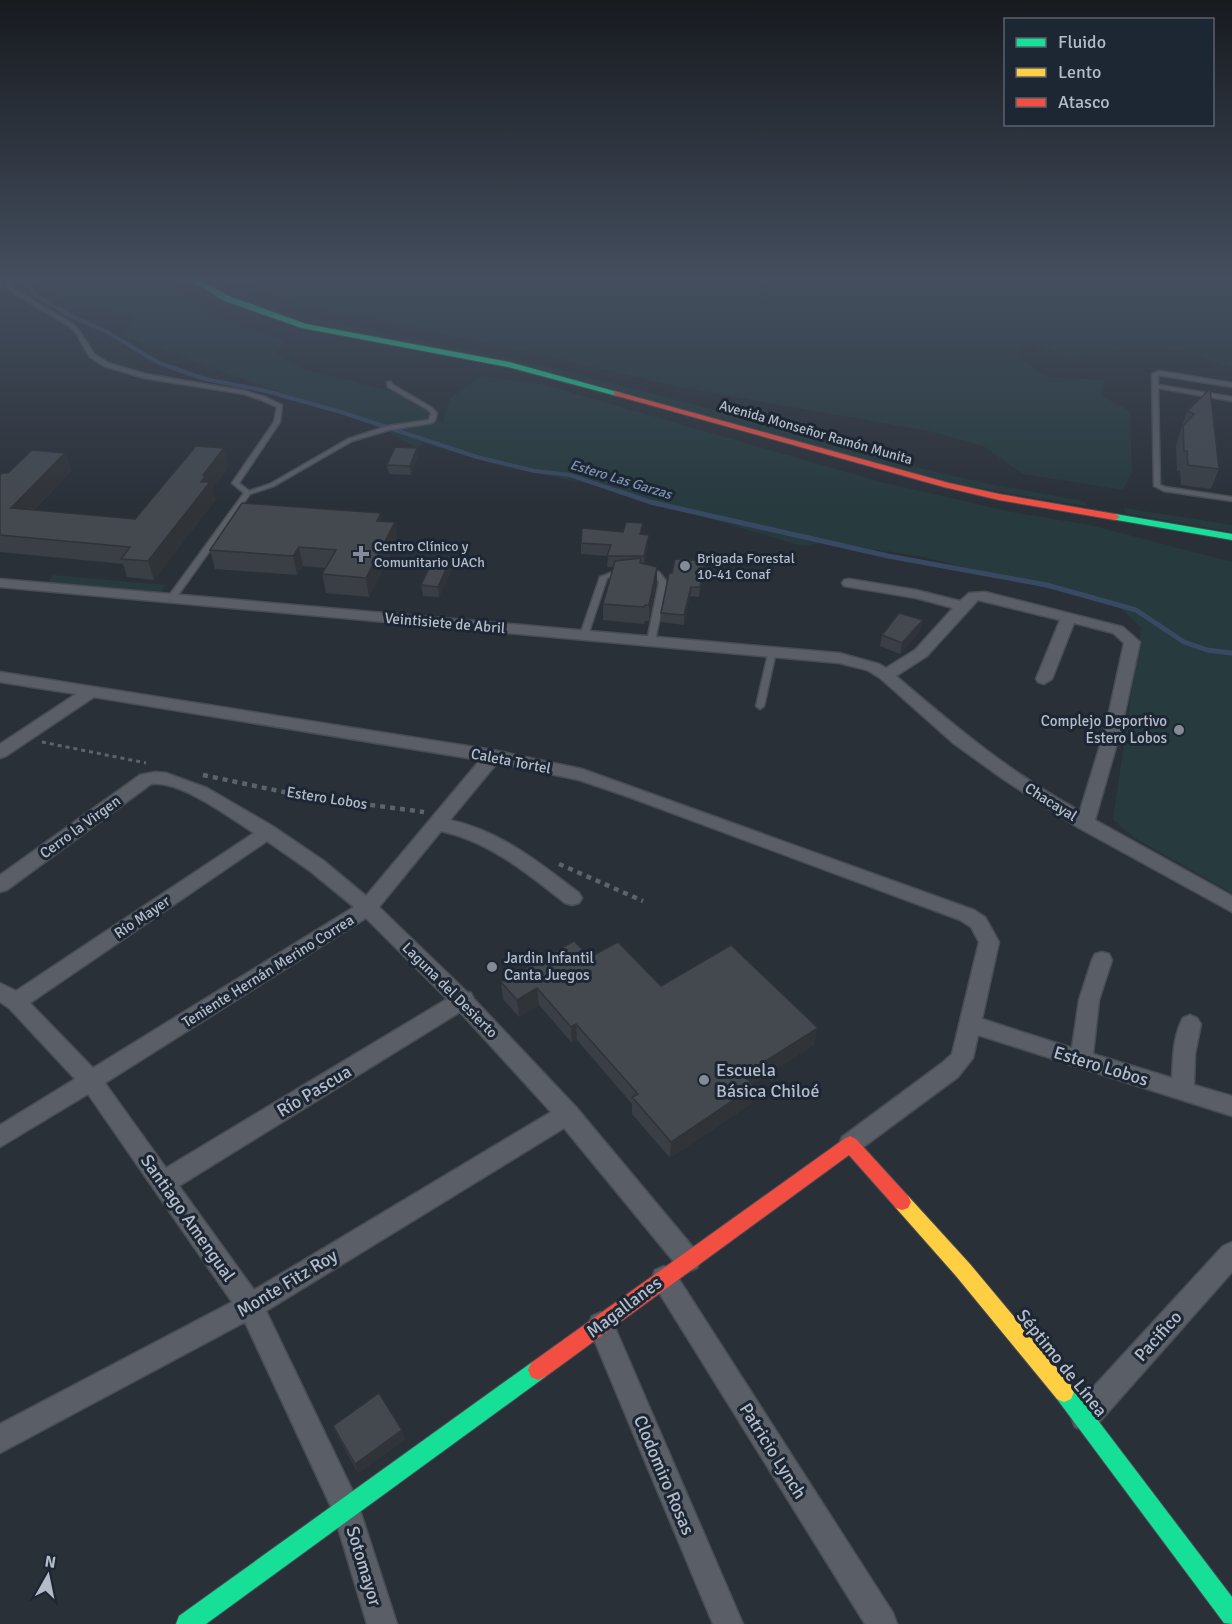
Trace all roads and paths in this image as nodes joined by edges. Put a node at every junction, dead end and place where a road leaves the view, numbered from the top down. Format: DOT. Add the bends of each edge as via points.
graph roads {
  1 [pos="93,355"];
  2 [pos="456,355"];
  3 [pos="513,355"];
  4 [pos="389,382"];
  5 [pos="1232,385"];
  6 [pos="1155,386"];
  7 [pos="1232,399"];
  8 [pos="996,482"];
  9 [pos="1012,485"];
  10 [pos="248,493"];
  11 [pos="1069,495"];
  12 [pos="1232,499"];
  13 [pos="1118,502"];
  14 [pos="1118,517"];
  15 [pos="1232,537"];
  16 [pos="0,583"];
  17 [pos="849,583"];
  18 [pos="171,598"];
  19 [pos="963,606"];
  20 [pos="1068,618"];
  21 [pos="584,635"];
  22 [pos="651,641"];
  23 [pos="772,652"];
  24 [pos="886,675"];
  25 [pos="0,677"];
  26 [pos="1044,679"];
  27 [pos="92,691"];
  28 [pos="760,706"];
  29 [pos="22,738"];
  30 [pos="0,752"];
  31 [pos="493,756"];
  32 [pos="148,764"];
  33 [pos="192,773"];
  34 [pos="163,778"];
  35 [pos="441,821"];
  36 [pos="1085,823"];
  37 [pos="268,832"];
  38 [pos="556,863"];
  39 [pos="0,885"];
  40 [pos="572,898"];
  41 [pos="643,901"];
  42 [pos="1232,905"];
  43 [pos="367,908"];
  44 [pos="989,942"];
  45 [pos="1102,960"];
  46 [pos="8,997"];
  47 [pos="464,999"];
  48 [pos="971,1024"];
  49 [pos="1190,1024"];
  50 [pos="1082,1060"];
  51 [pos="92,1082"];
  52 [pos="1183,1091"];
  53 [pos="1232,1106"];
  54 [pos="568,1114"];
  55 [pos="0,1137"];
  56 [pos="850,1144"];
  57 [pos="164,1182"];
  58 [pos="1232,1254"];
  59 [pos="688,1260"];
  60 [pos="664,1278"];
  61 [pos="250,1306"];
  62 [pos="601,1325"];
  63 [pos="1085,1418"];
  64 [pos="0,1440"];
  65 [pos="346,1508"];
  66 [pos="1232,1615"];
  67 [pos="187,1624"];
  68 [pos="382,1624"];
  69 [pos="728,1624"];
  70 [pos="882,1624"];
  1 -- 10 [label="lane" via="111,367 255,396 280,406 277,422 235,483"];
  2 -- 14 [label="main road, Avenida Monseñor Ramón Munita" via="509,365 947,485 999,497 1091,505"];
  3 -- 8 [label="main road, Avenida Monseñor Ramón Munita"];
  4 -- 10 [label="lane" via="429,408 434,413 432,421 388,428 350,440 272,485"];
  5 -- 6 [label="lane" via="1158,373"];
  6 -- 7 [label="lane"];
  6 -- 12 [label="lane" via="1157,486"];
  9 -- 11 [label="main road"];
  10 -- 18 [label="lane"];
  13 -- 14 [label="main road"];
  14 -- 15 [label="main road, Avenida Monseñor Ramón Munita"];
  16 -- 18 [label="street, Veintisiete de Abril"];
  17 -- 19 [label="street"];
  18 -- 21 [label="street, Veintisiete de Abril"];
  19 -- 20 [label="street" via="974,596 985,596"];
  19 -- 24 [label="street" via="921,653"];
  20 -- 26 [label="street"];
  20 -- 36 [label="street" via="1118,630 1132,642 1114,726"];
  21 -- 22 [label="street, Veintisiete de Abril"];
  21 -- 22 [label="lane" via="604,578 636,570 656,574 663,582"];
  22 -- 23 [label="street, Veintisiete de Abril"];
  23 -- 24 [label="street, Veintisiete de Abril" via="858,662"];
  23 -- 28 [label="lane"];
  24 -- 36 [label="street, Chacayal" via="960,739"];
  25 -- 27 [label="street, Caleta Tortel"];
  27 -- 29 [label="street"];
  27 -- 31 [label="street, Caleta Tortel"];
  29 -- 30 [label="street"];
  29 -- 32 [label="path"];
  31 -- 35 [label="street, Teniente Hernán Merino Correa"];
  31 -- 44 [label="street, Caleta Tortel" via="636,792 950,908 978,922"];
  33 -- 35 [label="path, Estero Lobos" via="303,796 424,812"];
  34 -- 37 [label="street, Laguna del Desierto" via="200,792"];
  34 -- 39 [label="street, Cerro la Virgen" via="146,780"];
  35 -- 40 [label="street" via="518,855"];
  35 -- 43 [label="street, Teniente Hernán Merino Correa"];
  36 -- 42 [label="street, Chacayal"];
  37 -- 43 [label="street, Laguna del Desierto" via="319,867"];
  37 -- 46 [label="street, Río Mayer"];
  38 -- 41 [label="path"];
  43 -- 47 [label="street, Laguna del Desierto"];
  43 -- 51 [label="street, Teniente Hernán Merino Correa"];
  44 -- 48 [label="street, Magallanes"];
  45 -- 50 [label="street" via="1089,1000"];
  46 -- 51 [label="street, Santiago Amengual"];
  47 -- 54 [label="street, Laguna del Desierto"];
  47 -- 57 [label="street, Río Pascua"];
  48 -- 50 [label="street, Estero Lobos"];
  48 -- 56 [label="street, Magallanes" via="962,1058 950,1070"];
  49 -- 52 [label="street"];
  50 -- 52 [label="street, Estero Lobos"];
  51 -- 55 [label="street, Teniente Hernán Merino Correa"];
  51 -- 57 [label="street, Santiago Amengual"];
  52 -- 53 [label="street, Estero Lobos"];
  54 -- 59 [label="street, Laguna del Desierto"];
  54 -- 61 [label="street, Monte Fitz Roy"];
  56 -- 59 [label="main road, Magallanes"];
  56 -- 63 [label="main road, Séptimo de Línea" via="963,1270"];
  57 -- 61 [label="street, Santiago Amengual"];
  58 -- 63 [label="street, Pacifico"];
  59 -- 60 [label="main road, Magallanes"];
  60 -- 62 [label="main road, Magallanes"];
  60 -- 70 [label="street, Patricio Lynch"];
  61 -- 64 [label="street, Monte Fitz Roy"];
  61 -- 65 [label="street, Santiago Amengual"];
  62 -- 65 [label="main road, Magallanes"];
  62 -- 69 [label="street, Clodomiro Rosas"];
  63 -- 66 [label="main road, Séptimo de Línea"];
  65 -- 67 [label="main road, Magallanes"];
  65 -- 68 [label="street, Sotomayor"];
}
